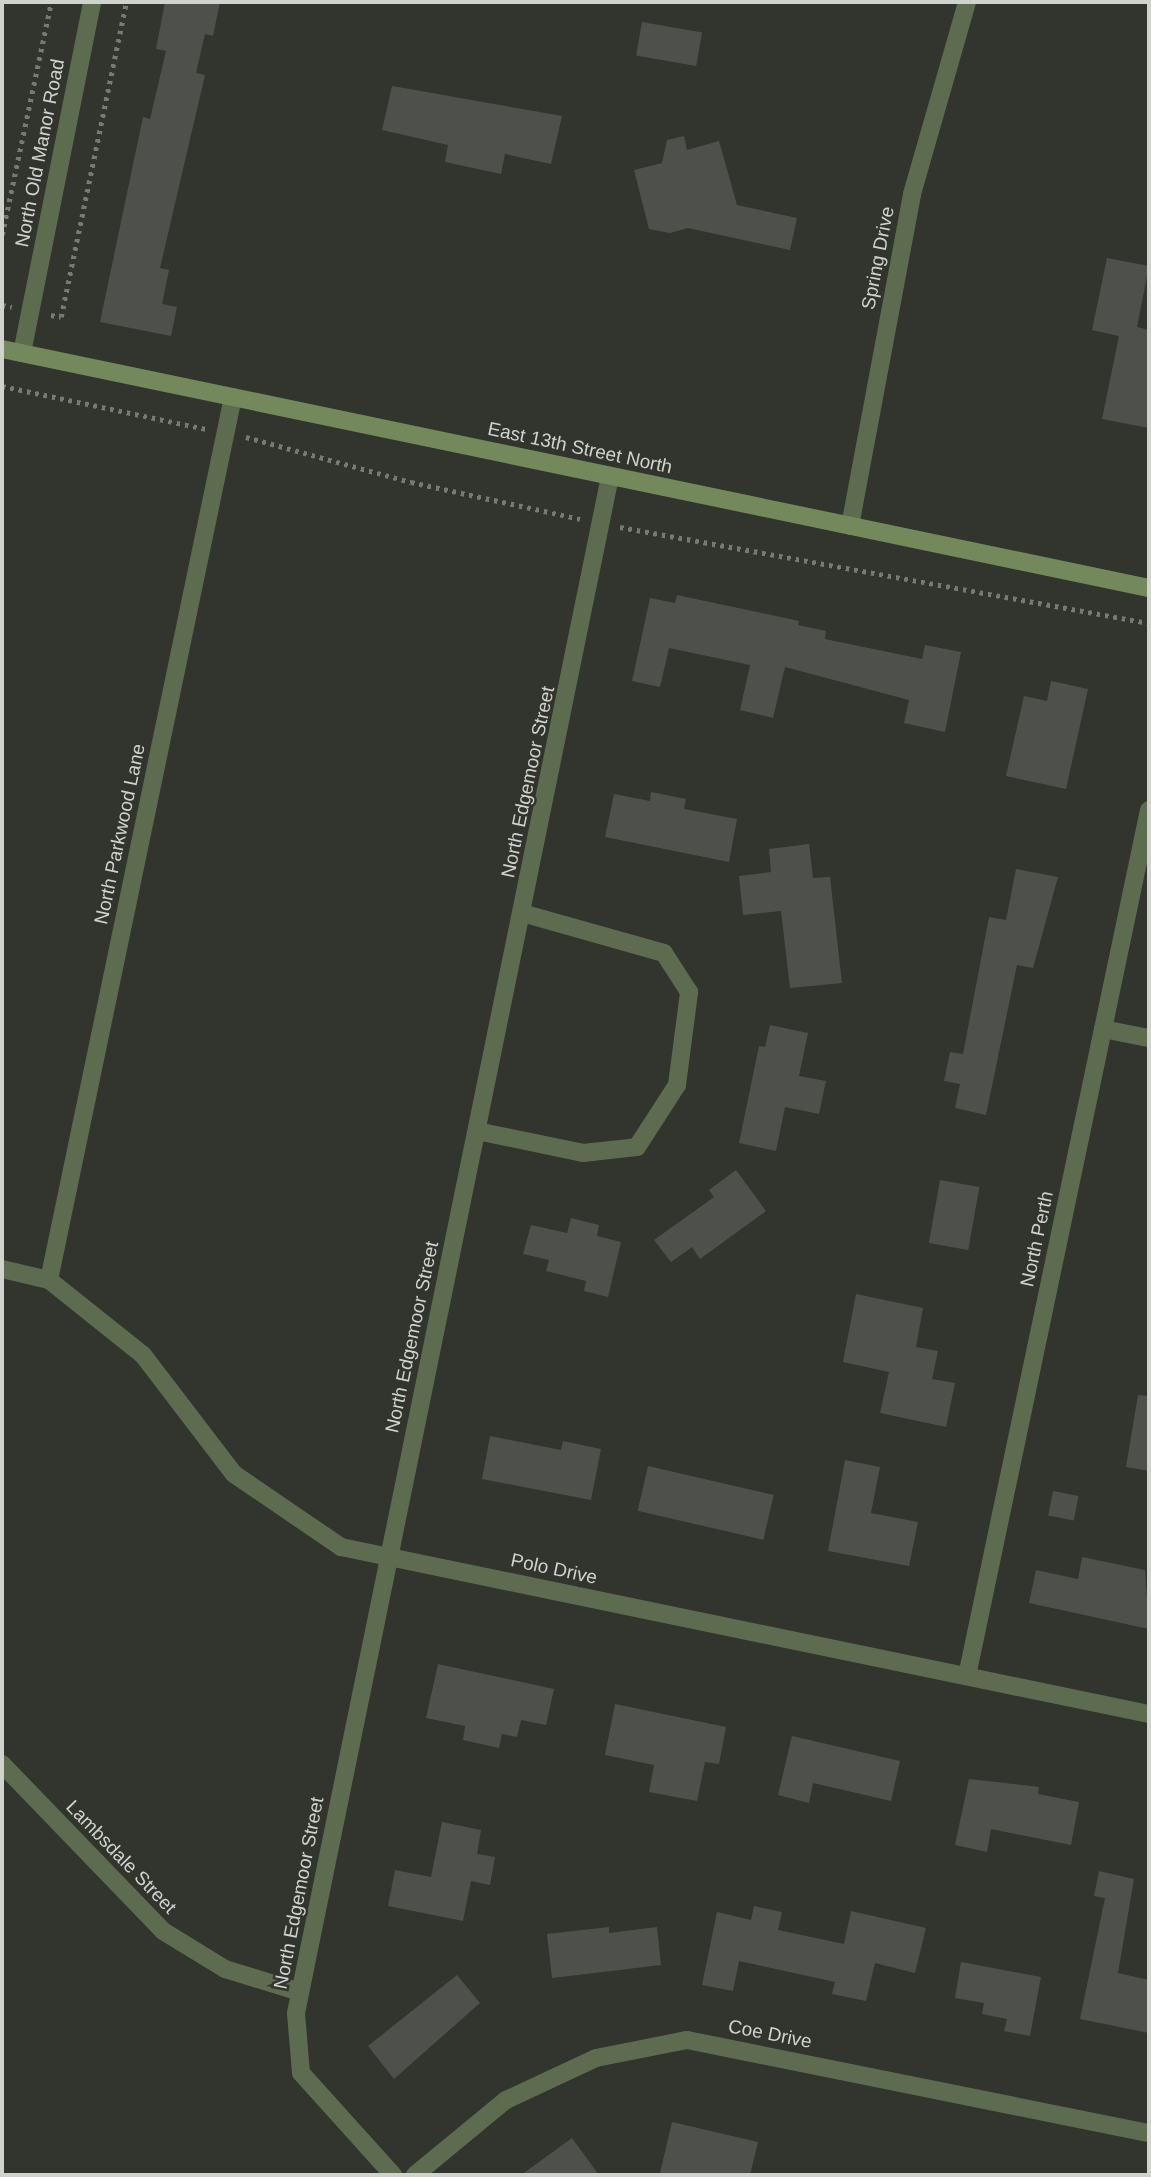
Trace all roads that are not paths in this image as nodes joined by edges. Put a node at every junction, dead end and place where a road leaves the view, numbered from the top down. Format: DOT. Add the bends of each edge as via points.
graph roads {
  1 [pos="92,2"];
  2 [pos="967,2"];
  3 [pos="2,349"];
  4 [pos="22,353"];
  5 [pos="233,397"];
  6 [pos="610,476"];
  7 [pos="850,526"];
  8 [pos="1149,588"];
  9 [pos="1149,810"];
  10 [pos="522,913"];
  11 [pos="1103,1029"];
  12 [pos="1149,1038"];
  13 [pos="477,1131"];
  14 [pos="2,1269"];
  15 [pos="49,1280"];
  16 [pos="388,1556"];
  17 [pos="967,1676"];
  18 [pos="1149,1714"];
  19 [pos="2,1765"];
  20 [pos="300,1993"];
  21 [pos="1149,2133"];
  22 [pos="393,2175"];
  23 [pos="415,2175"];
  1 -- 4 [label="street, North Old Manor Road"];
  2 -- 7 [label="street, Spring Drive" via="912,194"];
  3 -- 4 [label="main road, East 13th Street North"];
  4 -- 5 [label="main road, East 13th Street North"];
  5 -- 6 [label="main road, East 13th Street North"];
  5 -- 15 [label="street, North Parkwood Lane"];
  6 -- 7 [label="main road, East 13th Street North"];
  6 -- 10 [label="street, North Edgemoor Street"];
  7 -- 8 [label="main road, East 13th Street North"];
  9 -- 11 [label="street, North Perth"];
  10 -- 13 [label="street, North Edgemoor Street"];
  10 -- 13 [label="street" via="664,953 689,992 677,1085 637,1147 583,1153"];
  11 -- 12 [label="street"];
  11 -- 17 [label="street, North Perth"];
  13 -- 16 [label="street, North Edgemoor Street"];
  14 -- 15 [label="street"];
  15 -- 16 [label="street, Polo Drive" via="143,1355 234,1474 341,1547"];
  16 -- 17 [label="street, Polo Drive"];
  16 -- 20 [label="street, North Edgemoor Street"];
  17 -- 18 [label="street, Polo Drive"];
  19 -- 20 [label="street, Lambsdale Street" via="163,1931 225,1969"];
  20 -- 22 [label="street, North Edgemoor Street" via="301,2073"];
  21 -- 23 [label="street, Coe Drive" via="687,2040 596,2058 506,2100"];
}
